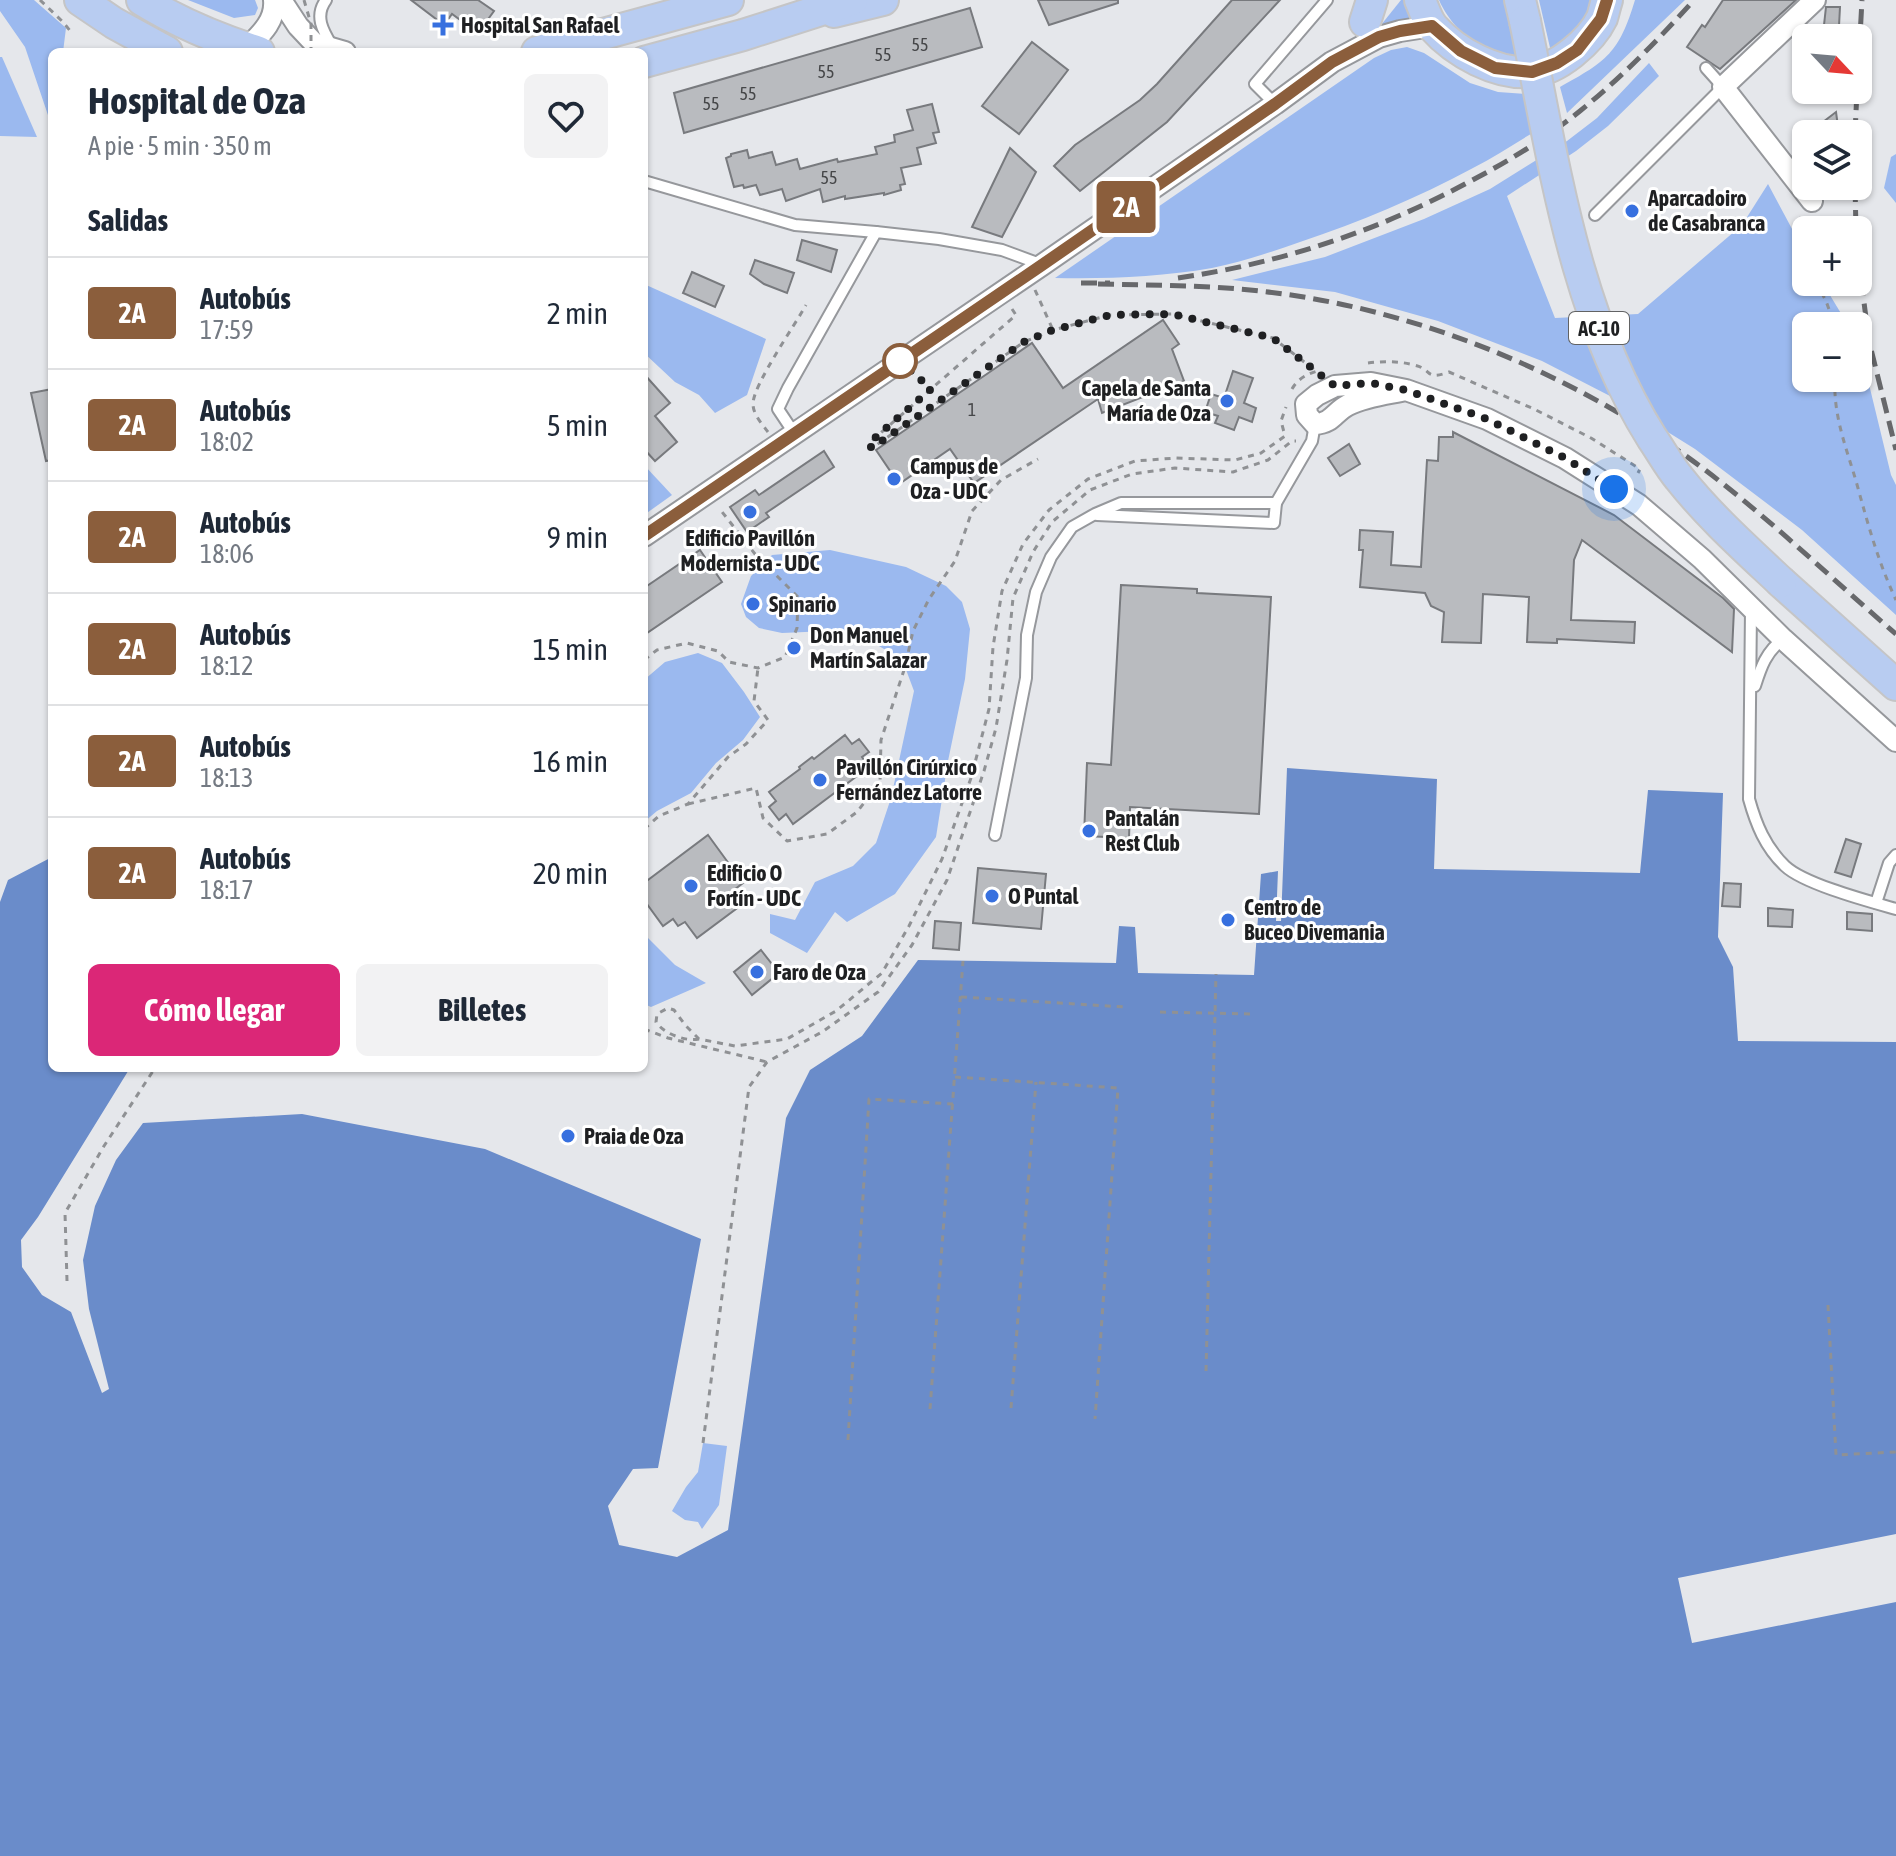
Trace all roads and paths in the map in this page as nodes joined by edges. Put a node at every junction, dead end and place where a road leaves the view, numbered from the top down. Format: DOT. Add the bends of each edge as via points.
graph roads {
  1 [pos="40,0"];
  2 [pos="80,0"];
  3 [pos="142,0"];
  4 [pos="274,0"];
  5 [pos="281,0"];
  6 [pos="304,0"];
  7 [pos="326,0"];
  8 [pos="852,0"];
  9 [pos="883,0"];
  10 [pos="1327,0"];
  11 [pos="1607,0"];
  12 [pos="1815,0"];
  13 [pos="703,2"];
  14 [pos="1372,7"];
  15 [pos="1523,10"];
  16 [pos="1426,13"];
  17 [pos="72,33"];
  18 [pos="743,35"];
  19 [pos="160,48"];
  20 [pos="248,48"];
  21 [pos="254,48"];
  22 [pos="311,48"];
  23 [pos="332,48"];
  24 [pos="337,48"];
  25 [pos="550,48"];
  26 [pos="648,61"];
  27 [pos="1332,62"];
  28 [pos="1706,68"];
  29 [pos="1723,87"];
  30 [pos="1275,104"];
  31 [pos="648,182"];
  32 [pos="1812,201"];
  33 [pos="1595,215"];
  34 [pos="1801,216"];
  35 [pos="876,232"];
  36 [pos="1042,265"];
  37 [pos="1033,286"];
  38 [pos="1008,303"];
  39 [pos="806,305"];
  40 [pos="1053,330"];
  41 [pos="1365,363"];
  42 [pos="1316,371"];
  43 [pos="1332,377"];
  44 [pos="1406,390"];
  45 [pos="1834,392"];
  46 [pos="1313,432"];
  47 [pos="794,433"];
  48 [pos="777,445"];
  49 [pos="1038,459"];
  50 [pos="1638,473"];
  51 [pos="1276,503"];
  52 [pos="717,505"];
  53 [pos="1095,514"];
  54 [pos="648,533"];
  55 [pos="1896,600"];
  56 [pos="1751,607"];
  57 [pos="1783,639"];
  58 [pos="648,657"];
  59 [pos="758,668"];
  60 [pos="1896,685"];
  61 [pos="1751,700"];
  62 [pos="1896,741"];
  63 [pos="688,804"];
  64 [pos="648,826"];
  65 [pos="995,835"];
  66 [pos="1896,855"];
  67 [pos="1876,903"];
  68 [pos="1896,909"];
  69 [pos="963,961"];
  70 [pos="1216,974"];
  71 [pos="961,997"];
  72 [pos="1125,1007"];
  73 [pos="1160,1012"];
  74 [pos="1215,1013"];
  75 [pos="1254,1014"];
  76 [pos="648,1030"];
  77 [pos="699,1039"];
  78 [pos="691,1042"];
  79 [pos="767,1062"];
  80 [pos="152,1072"];
  81 [pos="955,1077"];
  82 [pos="1036,1082"];
  83 [pos="953,1104"];
  84 [pos="67,1281"];
  85 [pos="1828,1305"];
  86 [pos="1206,1371"];
  87 [pos="1011,1408"];
  88 [pos="930,1409"];
  89 [pos="1095,1419"];
  90 [pos="848,1440"];
  91 [pos="703,1443"];
  92 [pos="1896,1452"];
  1 -- 17 [label="path"];
  2 -- 19 [label="main road"];
  3 -- 20 [label="main road"];
  4 -- 21 [label="street"];
  5 -- 23 [label="street" via="314,43"];
  6 -- 22 [label="path, bridge"];
  7 -- 24 [label="lane" via="320,25"];
  8 -- 18 [label="main road"];
  9 -- 18 [label="main road"];
  10 -- 30 [label="lane" via="1255,84"];
  11 -- 16 [label="main road" via="1601,19 1577,50 1532,72 1495,68 1461,51"];
  12 -- 29 [label="street"];
  13 -- 25 [label="main road"];
  14 -- 27 [label="street"];
  15 -- 60 [label="main road, AC-10, bridge" via="1583,280 1607,350 1638,415 1677,477 1727,531"];
  16 -- 27 [label="street"];
  18 -- 26 [label="main road"];
  27 -- 30 [label="street"];
  28 -- 29 [label="lane"];
  29 -- 32 [label="street"];
  29 -- 33 [label="lane"];
  30 -- 36 [label="street"];
  31 -- 35 [label="lane" via="795,225"];
  32 -- 34 [label="path"];
  35 -- 36 [label="lane" via="1002,250"];
  35 -- 47 [label="lane" via="778,409"];
  36 -- 47 [label="street"];
  37 -- 40 [label="path"];
  38 -- 40 [label="path" via="1016,315 868,444 872,448 1024,342"];
  39 -- 48 [label="path" via="753,404"];
  40 -- 42 [label="path" via="1110,315 1172,314 1273,338"];
  41 -- 50 [label="path" via="1419,365 1428,375 1449,372 1591,438 1640,469"];
  42 -- 43 [label="path"];
  42 -- 43 [label="path"];
  42 -- 77 [label="path" via="1293,386 1281,421 1285,436 1261,453 1235,460 1135,461 1088,479 1049,510 1023,544 1002,591 989,709 942,859 882,973 836,1011 787,1039 735,1046"];
  43 -- 44 [label="street"];
  43 -- 46 [label="street" via="1306,404"];
  44 -- 46 [label="street" via="1346,406"];
  44 -- 56 [label="street" via="1487,419 1565,458 1639,505"];
  45 -- 55 [label="path" via="1870,535"];
  46 -- 51 [label="lane"];
  46 -- 79 [label="path" via="1268,460 1233,472 1175,468 1132,474 1090,490 1052,522 1013,598 996,728 947,880 912,945 878,992"];
  47 -- 48 [label="street"];
  48 -- 54 [label="street"];
  49 -- 63 [label="path" via="1001,480 972,511 955,561 913,631 881,740 880,782 857,812 827,834 787,841 763,818 756,788"];
  51 -- 53 [label="lane" via="1121,503"];
  51 -- 53 [label="lane" via="1274,523"];
  52 -- 59 [label="path" via="798,597 797,628 785,657"];
  53 -- 65 [label="lane" via="1072,527 1036,592 1026,678"];
  56 -- 57 [label="street"];
  56 -- 61 [label="lane"];
  57 -- 61 [label="lane" via="1762,662"];
  57 -- 62 [label="street"];
  58 -- 59 [label="path" via="687,643"];
  59 -- 63 [label="path" via="754,701 768,720"];
  61 -- 67 [label="lane" via="1749,799 1757,827 1786,867 1807,880"];
  63 -- 64 [label="path"];
  66 -- 67 [label="lane"];
  67 -- 68 [label="lane"];
  69 -- 71 [label="path"];
  70 -- 74 [label="path"];
  71 -- 72 [label="path"];
  71 -- 81 [label="path"];
  73 -- 74 [label="path"];
  74 -- 75 [label="path"];
  74 -- 86 [label="path"];
  76 -- 78 [label="path"];
  77 -- 78 [label="path"];
  77 -- 78 [label="path" via="674,1010 657,1014 660,1029"];
  78 -- 79 [label="path"];
  79 -- 91 [label="path" via="749,1087"];
  80 -- 84 [label="path" via="65,1213"];
  81 -- 82 [label="path"];
  81 -- 83 [label="path"];
  82 -- 87 [label="path"];
  82 -- 89 [label="path" via="1118,1088"];
  83 -- 88 [label="path"];
  83 -- 90 [label="path" via="869,1099"];
  85 -- 92 [label="path" via="1836,1455"];
}
